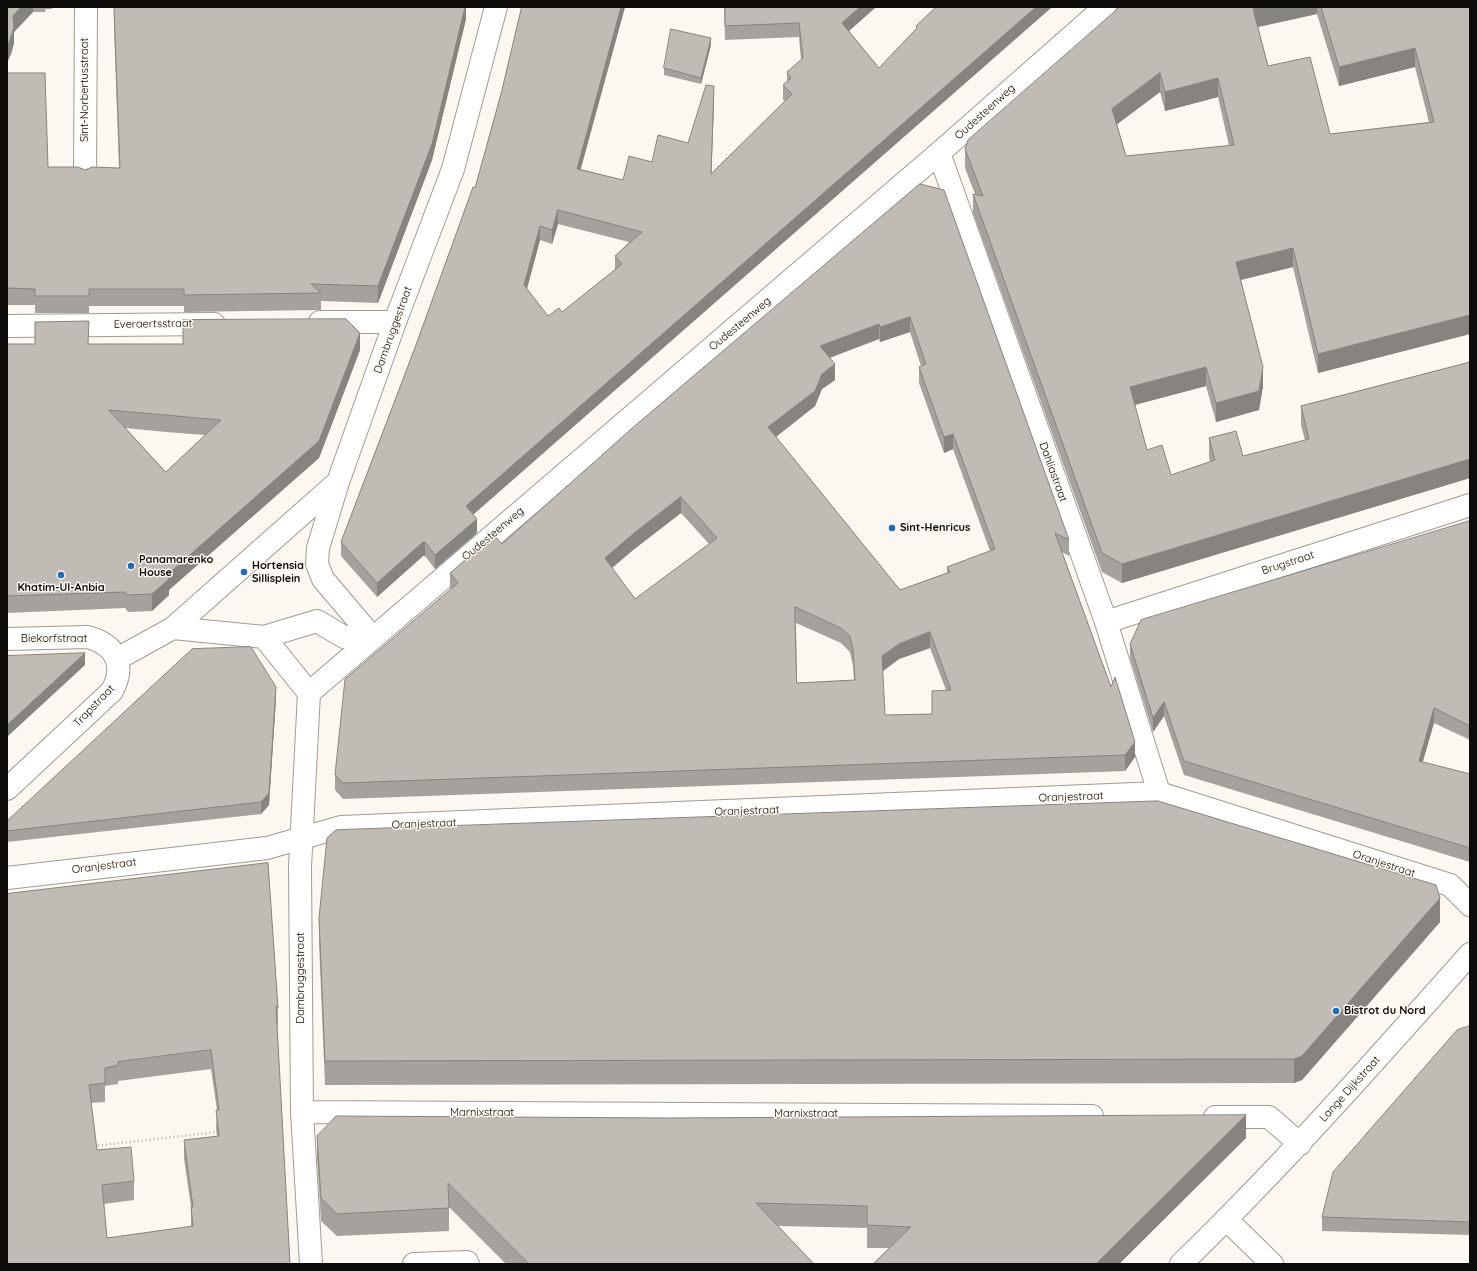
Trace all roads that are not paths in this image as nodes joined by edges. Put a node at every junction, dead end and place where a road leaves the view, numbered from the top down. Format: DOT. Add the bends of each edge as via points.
graph roads {
  1 [pos="86,7"];
  2 [pos="496,7"];
  3 [pos="1104,7"];
  4 [pos="939,153"];
  5 [pos="85,174"];
  6 [pos="395,322"];
  7 [pos="236,323"];
  8 [pos="300,323"];
  9 [pos="7,326"];
  10 [pos="338,482"];
  11 [pos="1470,505"];
  12 [pos="1106,622"];
  13 [pos="173,628"];
  14 [pos="264,636"];
  15 [pos="372,637"];
  16 [pos="7,639"];
  17 [pos="117,659"];
  18 [pos="309,693"];
  19 [pos="7,789"];
  20 [pos="1159,794"];
  21 [pos="301,838"];
  22 [pos="7,878"];
  23 [pos="1470,905"];
  24 [pos="1470,954"];
  25 [pos="302,1112"];
  26 [pos="1109,1116"];
  27 [pos="1197,1117"];
  28 [pos="1300,1144"];
  29 [pos="1226,1220"];
  30 [pos="311,1264"];
  31 [pos="414,1264"];
  32 [pos="468,1264"];
  33 [pos="1181,1264"];
  34 [pos="1272,1264"];
  1 -- 5 [label="street, Sint-Norbertusstraat"];
  2 -- 6 [label="street, Dambruggestraat" via="453,170"];
  3 -- 4 [label="street, Oudesteenweg"];
  4 -- 12 [label="street, Dahliastraat"];
  4 -- 15 [label="street, Oudesteenweg"];
  6 -- 8 [label="street"];
  6 -- 10 [label="street, Dambruggestraat"];
  7 -- 9 [label="street, Everaertsstraat"];
  10 -- 13 [label="street"];
  10 -- 15 [label="street, Dambruggestraat" via="319,542 317,564 322,579"];
  11 -- 12 [label="street, Brugstraat"];
  12 -- 20 [label="street, Dahliastraat"];
  13 -- 14 [label="street"];
  13 -- 17 [label="street"];
  14 -- 15 [label="street" via="317,622 344,637"];
  14 -- 18 [label="street"];
  15 -- 18 [label="street"];
  16 -- 17 [label="street, Biekorfstraat" via="88,637 99,640"];
  17 -- 19 [label="street, Trapstraat" via="120,670 118,681 112,691"];
  18 -- 21 [label="street, Dambruggestraat"];
  20 -- 21 [label="street, Oranjestraat" via="341,827"];
  20 -- 23 [label="street, Oranjestraat" via="1450,885"];
  21 -- 22 [label="street, Oranjestraat" via="267,848"];
  21 -- 25 [label="street, Dambruggestraat"];
  24 -- 28 [label="street, Lange Dijkstraat"];
  25 -- 26 [label="street, Marnixstraat"];
  25 -- 30 [label="street, Dambruggestraat"];
  27 -- 28 [label="street" via="1269,1117"];
  28 -- 29 [label="street, Lange Dijkstraat"];
  29 -- 33 [label="street, Lange Dijkstraat"];
  29 -- 34 [label="street"];
  31 -- 32 [label="street"];
}
